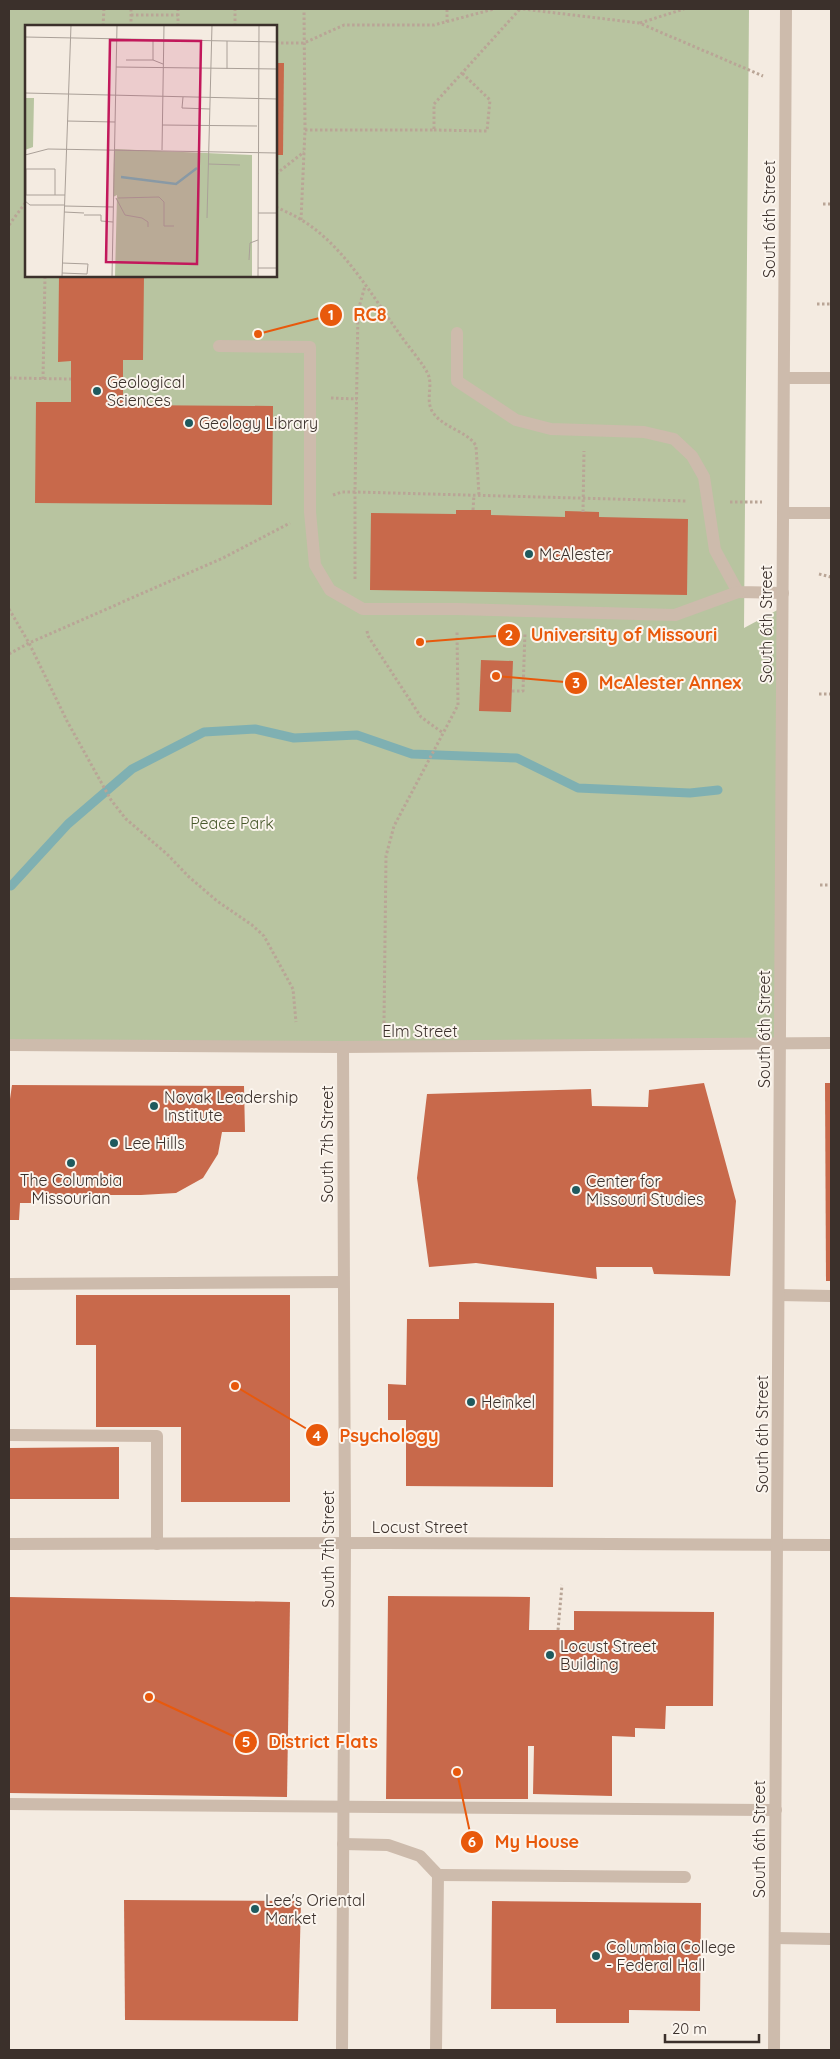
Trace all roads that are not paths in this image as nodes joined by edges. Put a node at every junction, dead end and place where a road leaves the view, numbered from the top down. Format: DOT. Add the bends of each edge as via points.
graph roads {
  1 [pos="786,9"];
  2 [pos="457,333"];
  3 [pos="219,346"];
  4 [pos="784,378"];
  5 [pos="831,378"];
  6 [pos="783,513"];
  7 [pos="831,513"];
  8 [pos="738,592"];
  9 [pos="783,593"];
  10 [pos="831,1043"];
  11 [pos="780,1044"];
  12 [pos="9,1045"];
  13 [pos="343,1047"];
  14 [pos="343,1282"];
  15 [pos="9,1284"];
  16 [pos="779,1295"];
  17 [pos="831,1296"];
  18 [pos="9,1435"];
  19 [pos="345,1543"];
  20 [pos="9,1544"];
  21 [pos="157,1544"];
  22 [pos="777,1544"];
  23 [pos="831,1545"];
  24 [pos="9,1804"];
  25 [pos="343,1808"];
  26 [pos="776,1810"];
  27 [pos="343,1844"];
  28 [pos="438,1875"];
  29 [pos="686,1877"];
  30 [pos="775,1938"];
  31 [pos="831,1938"];
  32 [pos="342,2050"];
  33 [pos="436,2050"];
  34 [pos="774,2050"];
  1 -- 4 [label="street, South 6th Street"];
  2 -- 8 [label="street" via="457,381 516,420 551,429 644,432 674,439 692,456 704,477 714,550"];
  3 -- 8 [label="street" via="310,348 310,512 315,565 330,590 363,609 675,615"];
  4 -- 5 [label="street"];
  4 -- 6 [label="street, South 6th Street"];
  6 -- 7 [label="street"];
  6 -- 9 [label="street, South 6th Street"];
  8 -- 9 [label="street"];
  9 -- 11 [label="street, South 6th Street"];
  10 -- 11 [label="street, Elm Street"];
  11 -- 13 [label="street, Elm Street"];
  11 -- 16 [label="street, South 6th Street"];
  12 -- 13 [label="street, Elm Street"];
  13 -- 14 [label="street, South 7th Street"];
  14 -- 15 [label="street"];
  14 -- 19 [label="street, South 7th Street"];
  16 -- 17 [label="street"];
  16 -- 22 [label="street, South 6th Street"];
  18 -- 21 [label="street" via="157,1436"];
  19 -- 21 [label="street, Locust Street"];
  19 -- 22 [label="street, Locust Street"];
  19 -- 25 [label="street, South 7th Street"];
  20 -- 21 [label="street, Locust Street"];
  22 -- 23 [label="street, Locust Street"];
  22 -- 26 [label="street, South 6th Street"];
  24 -- 25 [label="street"];
  25 -- 26 [label="street"];
  25 -- 27 [label="street, South 7th Street"];
  26 -- 30 [label="street, South 6th Street"];
  27 -- 28 [label="street" via="388,1845 420,1856"];
  27 -- 32 [label="street, South 7th Street"];
  28 -- 29 [label="street"];
  28 -- 33 [label="street"];
  30 -- 31 [label="street"];
  30 -- 34 [label="street, South 6th Street"];
}
